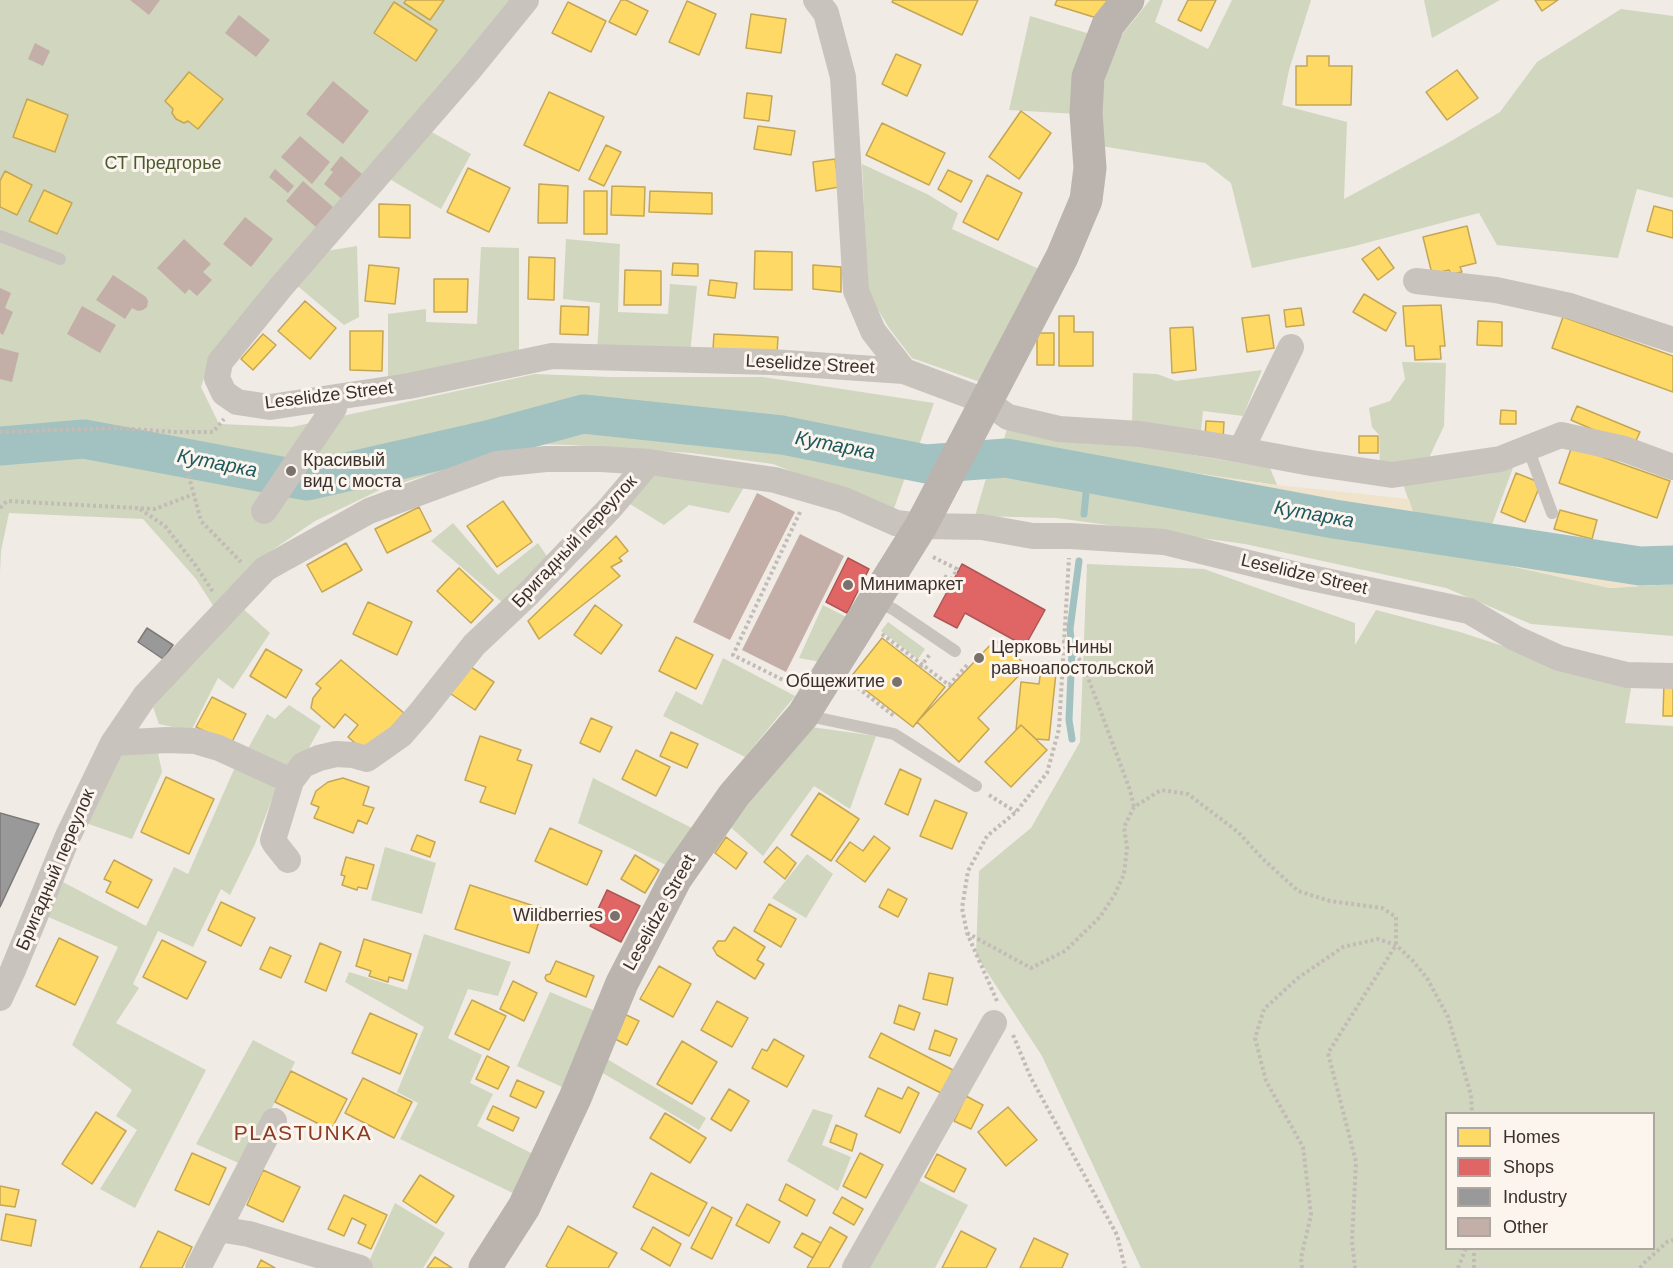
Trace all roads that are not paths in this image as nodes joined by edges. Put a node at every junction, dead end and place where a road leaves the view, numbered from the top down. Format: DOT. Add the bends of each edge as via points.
graph roads {
  1 [pos="526,0"];
  2 [pos="816,0"];
  3 [pos="1128,0"];
  4 [pos="0,236"];
  5 [pos="60,259"];
  6 [pos="1416,281"];
  7 [pos="1673,340"];
  8 [pos="1291,346"];
  9 [pos="904,371"];
  10 [pos="334,408"];
  11 [pos="981,413"];
  12 [pos="1528,448"];
  13 [pos="1241,450"];
  14 [pos="649,462"];
  15 [pos="1673,467"];
  16 [pos="264,511"];
  17 [pos="1552,513"];
  18 [pos="927,530"];
  19 [pos="875,600"];
  20 [pos="955,651"];
  21 [pos="1673,676"];
  22 [pos="809,705"];
  23 [pos="113,743"];
  24 [pos="291,781"];
  25 [pos="976,786"];
  26 [pos="288,860"];
  27 [pos="0,998"];
  28 [pos="1001,1018"];
  29 [pos="274,1121"];
  30 [pos="218,1229"];
  31 [pos="198,1268"];
  32 [pos="360,1268"];
  33 [pos="485,1268"];
  34 [pos="855,1268"];
  1 -- 9 [label="street, Leselidze Street" via="220,362 216,378 224,393 237,402 270,407 409,386 552,356 771,362"];
  2 -- 9 [label="street, Leselidze Street" via="826,13 843,78 856,291 873,331"];
  3 -- 11 [label="street" via="1108,25 1088,77 1090,168 1086,200 1062,257"];
  4 -- 5 [label="lane"];
  6 -- 7 [label="street" via="1496,290 1570,306"];
  8 -- 13 [label="street"];
  9 -- 11 [label="street, Leselidze Street"];
  10 -- 16 [label="street"];
  11 -- 13 [label="street, Leselidze Street" via="1059,429 1140,434"];
  11 -- 18 [label="street"];
  12 -- 13 [label="street, Leselidze Street" via="1500,459 1392,475"];
  12 -- 15 [label="street, Leselidze Street" via="1561,435 1624,449"];
  12 -- 17 [label="lane"];
  14 -- 18 [label="street, Leselidze Street" via="775,480 844,500 896,523"];
  14 -- 23 [label="street, Бригадный переулок" via="546,459 497,464 369,510 265,568 145,696"];
  14 -- 24 [label="street, Бригадный переулок" via="594,525 474,645 401,735 367,759 336,754 319,758 303,765"];
  18 -- 19 [label="street, Leselidze Street"];
  18 -- 21 [label="street, Leselidze Street" via="982,527 1033,536 1164,542 1469,611 1559,658 1627,675"];
  19 -- 20 [label="lane"];
  19 -- 22 [label="street, Leselidze Street"];
  22 -- 25 [label="lane" via="894,734"];
  22 -- 33 [label="street, Leselidze Street" via="734,795 676,878 622,983 575,1098 524,1207"];
  23 -- 24 [label="street" via="195,741"];
  23 -- 27 [label="street, Бригадный переулок" via="68,836"];
  24 -- 26 [label="street, Бригадный переулок" via="273,840"];
  28 -- 34 [label="street"];
  29 -- 30 [label="street"];
  30 -- 31 [label="street"];
  30 -- 32 [label="street" via="249,1234"];
}
